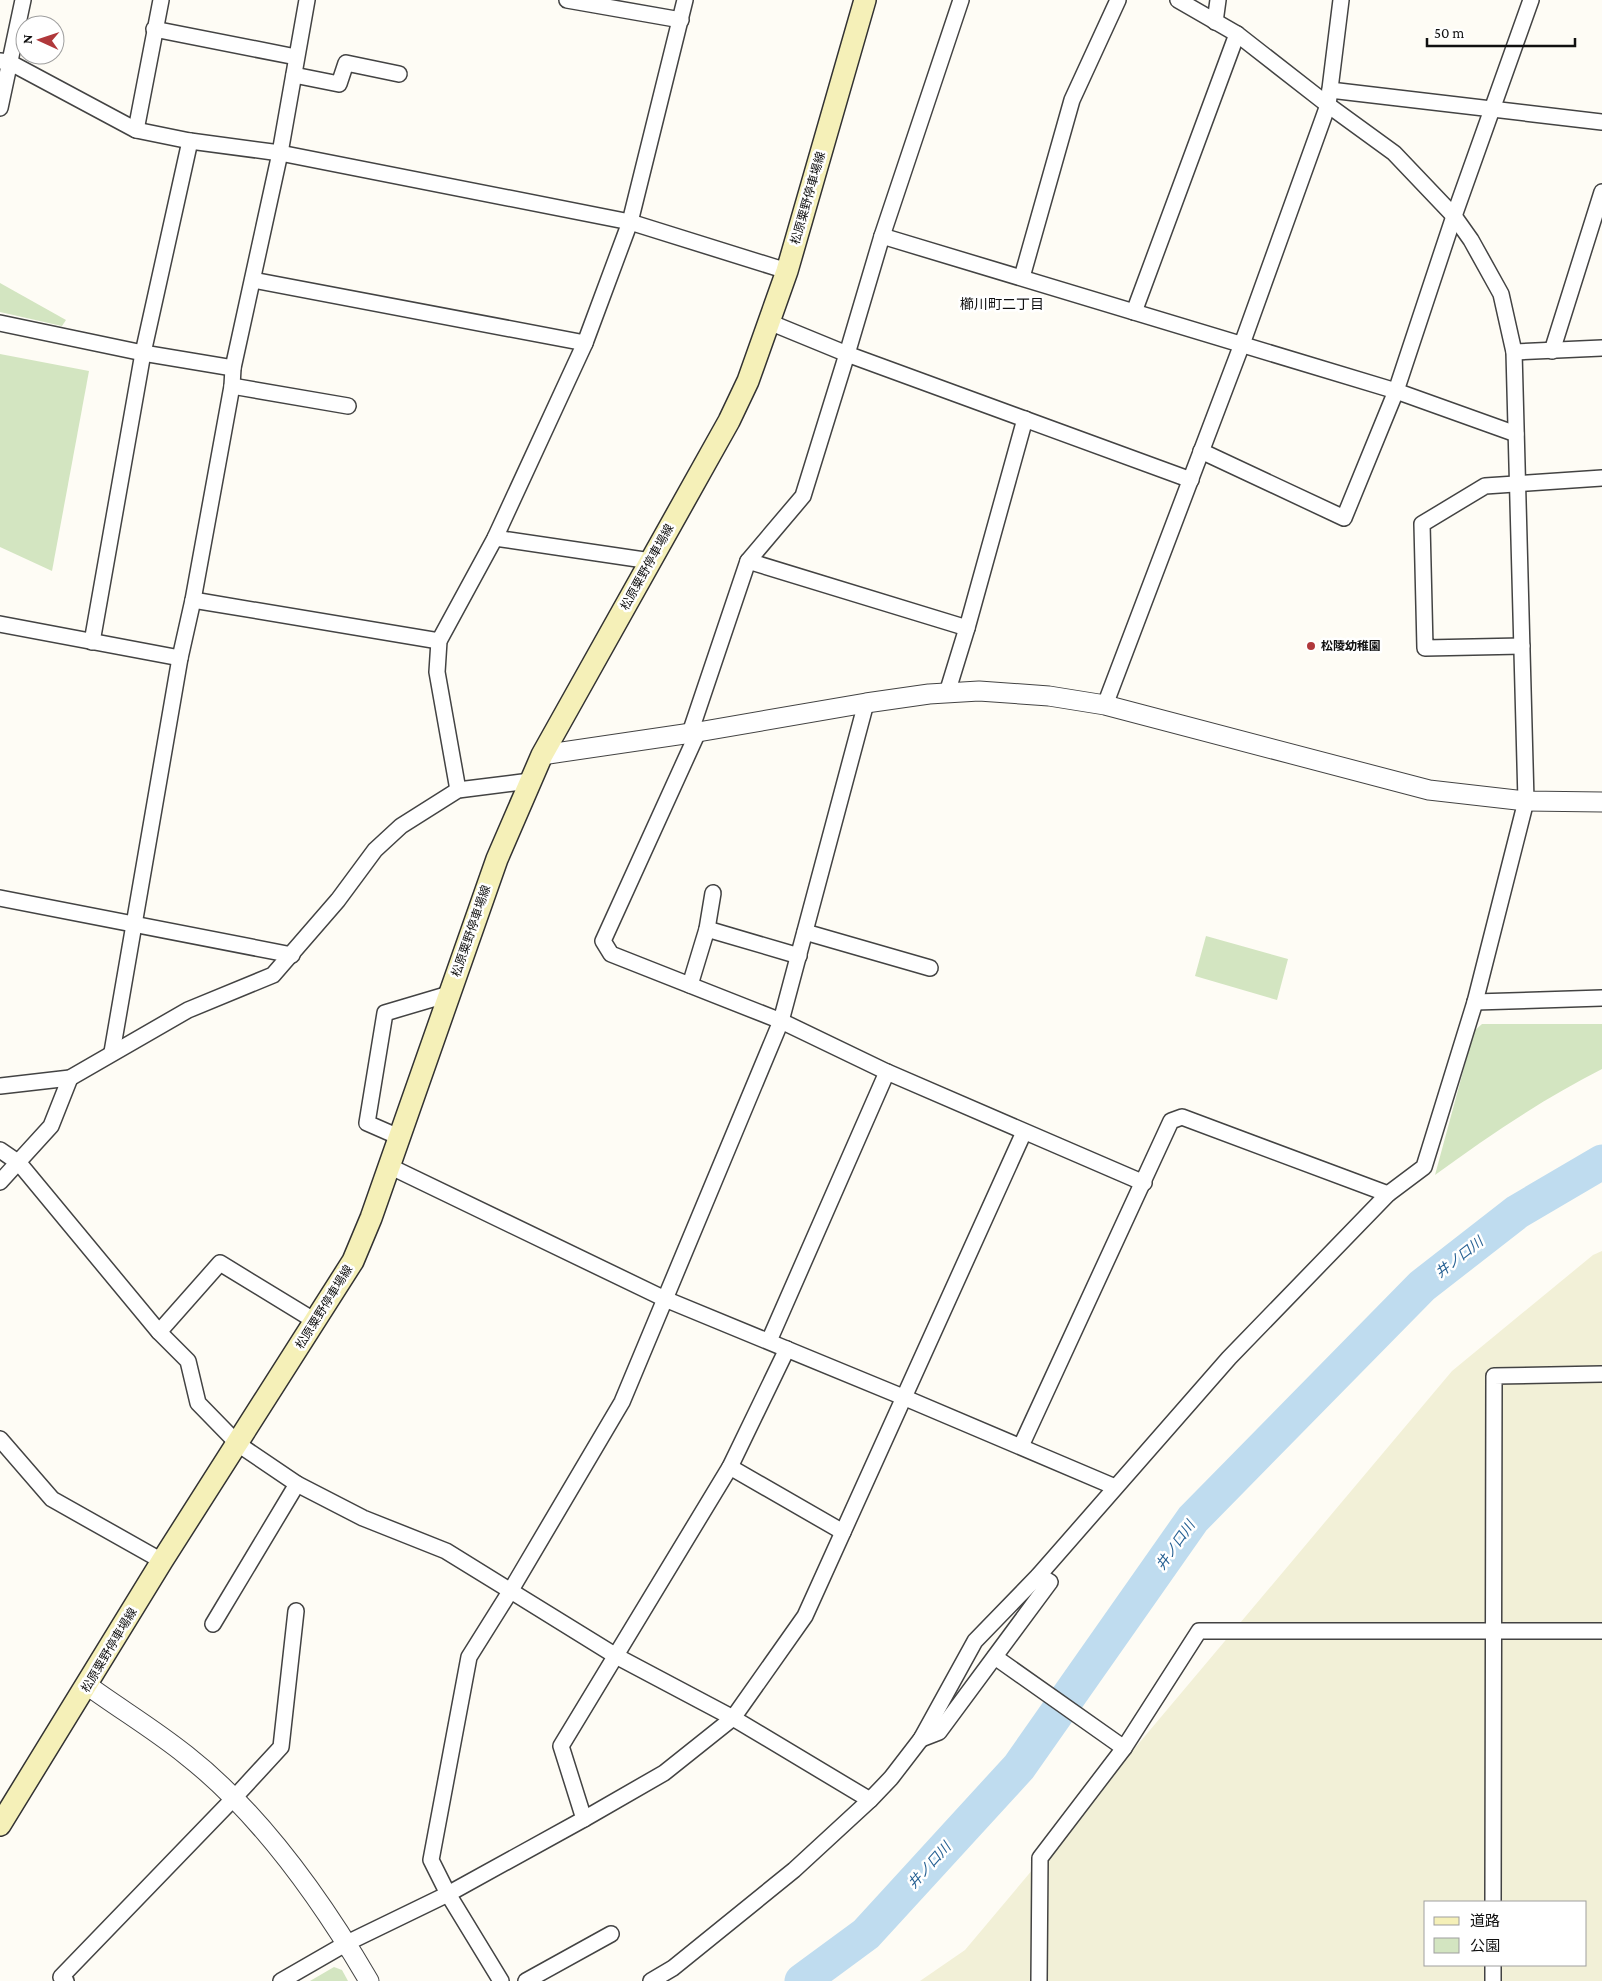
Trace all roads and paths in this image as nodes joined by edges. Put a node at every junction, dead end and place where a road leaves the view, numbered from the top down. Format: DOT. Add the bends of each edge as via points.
graph roads {
  1 [pos="23,0"];
  2 [pos="161,0"];
  3 [pos="306,0"];
  4 [pos="567,0"];
  5 [pos="685,0"];
  6 [pos="865,0"];
  7 [pos="961,0"];
  8 [pos="1118,0"];
  9 [pos="1178,0"];
  10 [pos="1218,0"];
  11 [pos="1341,0"];
  12 [pos="1531,0"];
  13 [pos="681,20"];
  14 [pos="1216,22"];
  15 [pos="154,29"];
  16 [pos="1237,34"];
  17 [pos="296,56"];
  18 [pos="4,61"];
  19 [pos="399,74"];
  20 [pos="294,75"];
  21 [pos="1329,97"];
  22 [pos="0,108"];
  23 [pos="1492,109"];
  24 [pos="1602,122"];
  25 [pos="136,130"];
  26 [pos="190,141"];
  27 [pos="280,153"];
  28 [pos="1602,193"];
  29 [pos="1454,216"];
  30 [pos="630,222"];
  31 [pos="882,236"];
  32 [pos="787,271"];
  33 [pos="1022,277"];
  34 [pos="253,280"];
  35 [pos="1134,312"];
  36 [pos="769,322"];
  37 [pos="0,323"];
  38 [pos="585,343"];
  39 [pos="1242,344"];
  40 [pos="1602,348"];
  41 [pos="1552,351"];
  42 [pos="1514,352"];
  43 [pos="143,353"];
  44 [pos="848,354"];
  45 [pos="233,368"];
  46 [pos="232,386"];
  47 [pos="1396,391"];
  48 [pos="348,406"];
  49 [pos="1025,419"];
  50 [pos="1516,434"];
  51 [pos="1201,451"];
  52 [pos="1602,478"];
  53 [pos="1190,480"];
  54 [pos="1518,482"];
  55 [pos="495,538"];
  56 [pos="651,560"];
  57 [pos="748,560"];
  58 [pos="193,600"];
  59 [pos="0,624"];
  60 [pos="967,628"];
  61 [pos="439,641"];
  62 [pos="92,642"];
  63 [pos="1522,646"];
  64 [pos="180,658"];
  65 [pos="947,693"];
  66 [pos="866,703"];
  67 [pos="1104,705"];
  68 [pos="694,732"];
  69 [pos="542,755"];
  70 [pos="530,781"];
  71 [pos="458,790"];
  72 [pos="1526,801"];
  73 [pos="1602,802"];
  74 [pos="713,893"];
  75 [pos="0,898"];
  76 [pos="134,924"];
  77 [pos="707,929"];
  78 [pos="805,932"];
  79 [pos="292,955"];
  80 [pos="799,956"];
  81 [pos="930,968"];
  82 [pos="690,984"];
  83 [pos="449,994"];
  84 [pos="1602,998"];
  85 [pos="1475,1002"];
  86 [pos="781,1021"];
  87 [pos="112,1052"];
  88 [pos="887,1072"];
  89 [pos="70,1078"];
  90 [pos="0,1086"];
  91 [pos="1024,1132"];
  92 [pos="399,1137"];
  93 [pos="0,1150"];
  94 [pos="19,1163"];
  95 [pos="389,1166"];
  96 [pos="0,1182"];
  97 [pos="1144,1183"];
  98 [pos="1388,1194"];
  99 [pos="665,1299"];
  100 [pos="315,1322"];
  101 [pos="159,1332"];
  102 [pos="769,1341"];
  103 [pos="786,1349"];
  104 [pos="1602,1374"];
  105 [pos="903,1397"];
  106 [pos="0,1439"];
  107 [pos="238,1444"];
  108 [pos="1021,1446"];
  109 [pos="730,1467"];
  110 [pos="297,1484"];
  111 [pos="1115,1487"];
  112 [pos="843,1532"];
  113 [pos="162,1561"];
  114 [pos="1039,1575"];
  115 [pos="511,1590"];
  116 [pos="296,1611"];
  117 [pos="213,1624"];
  118 [pos="1494,1631"];
  119 [pos="1602,1631"];
  120 [pos="616,1656"];
  121 [pos="1000,1661"];
  122 [pos="87,1685"];
  123 [pos="733,1718"];
  124 [pos="921,1739"];
  125 [pos="1124,1748"];
  126 [pos="234,1798"];
  127 [pos="870,1800"];
  128 [pos="584,1819"];
  129 [pos="0,1825"];
  130 [pos="448,1894"];
  131 [pos="1493,1901"];
  132 [pos="611,1934"];
  133 [pos="347,1943"];
  134 [pos="1493,1966"];
  135 [pos="66,1981"];
  136 [pos="280,1981"];
  137 [pos="369,1981"];
  138 [pos="501,1981"];
  139 [pos="526,1981"];
  140 [pos="651,1981"];
  141 [pos="1039,1981"];
  142 [pos="1493,1981"];
  1 -- 18 [label="street"];
  2 -- 15 [label="street"];
  3 -- 17 [label="street"];
  4 -- 13 [label="street"];
  5 -- 13 [label="street"];
  6 -- 32 [label="main road, 松原粟野停車場線"];
  7 -- 31 [label="street"];
  8 -- 33 [label="street" via="1072,100"];
  9 -- 14 [label="street"];
  10 -- 14 [label="street"];
  11 -- 21 [label="street"];
  12 -- 23 [label="street"];
  13 -- 30 [label="street"];
  14 -- 16 [label="street"];
  15 -- 17 [label="street"];
  15 -- 25 [label="street"];
  16 -- 21 [label="street"];
  16 -- 35 [label="street"];
  17 -- 20 [label="street"];
  18 -- 22 [label="street"];
  18 -- 25 [label="street"];
  19 -- 20 [label="street" via="346,63 339,84"];
  20 -- 27 [label="street"];
  21 -- 23 [label="street"];
  21 -- 29 [label="street" via="1394,153"];
  21 -- 39 [label="street"];
  23 -- 24 [label="street"];
  23 -- 29 [label="street"];
  25 -- 26 [label="street"];
  26 -- 27 [label="street"];
  26 -- 43 [label="street"];
  27 -- 30 [label="street"];
  27 -- 34 [label="street"];
  28 -- 41 [label="street"];
  29 -- 42 [label="street" via="1501,294"];
  29 -- 47 [label="street"];
  30 -- 32 [label="street"];
  30 -- 38 [label="street"];
  31 -- 33 [label="street"];
  31 -- 44 [label="street"];
  32 -- 36 [label="main road, 松原粟野停車場線"];
  33 -- 35 [label="street"];
  34 -- 38 [label="street"];
  34 -- 45 [label="street"];
  35 -- 39 [label="street"];
  36 -- 44 [label="street"];
  36 -- 56 [label="main road, 松原粟野停車場線" via="729,421"];
  37 -- 43 [label="street"];
  38 -- 55 [label="street"];
  39 -- 47 [label="street"];
  39 -- 51 [label="street"];
  40 -- 41 [label="street"];
  41 -- 42 [label="street"];
  42 -- 50 [label="street"];
  43 -- 45 [label="street"];
  43 -- 62 [label="street"];
  44 -- 49 [label="street"];
  44 -- 57 [label="street" via="803,496"];
  45 -- 46 [label="street"];
  46 -- 48 [label="street"];
  46 -- 58 [label="street"];
  47 -- 50 [label="street"];
  47 -- 51 [label="street" via="1344,518"];
  49 -- 53 [label="street"];
  49 -- 60 [label="street"];
  50 -- 54 [label="street"];
  51 -- 53 [label="street"];
  52 -- 54 [label="street"];
  53 -- 67 [label="street"];
  54 -- 63 [label="street"];
  54 -- 63 [label="street" via="1485,486 1422,524 1425,648"];
  55 -- 56 [label="street"];
  55 -- 61 [label="street"];
  56 -- 69 [label="main road, 松原粟野停車場線"];
  57 -- 60 [label="street"];
  57 -- 68 [label="street"];
  58 -- 61 [label="street"];
  58 -- 64 [label="street"];
  59 -- 62 [label="street"];
  60 -- 65 [label="street"];
  61 -- 71 [label="street" via="437,672"];
  62 -- 64 [label="street"];
  63 -- 72 [label="street"];
  64 -- 76 [label="street"];
  65 -- 66 [label="street"];
  65 -- 67 [label="street" via="980,691 1049,696"];
  66 -- 68 [label="street"];
  66 -- 78 [label="street"];
  67 -- 72 [label="street" via="1430,790"];
  68 -- 69 [label="street"];
  68 -- 82 [label="street" via="603,941 612,954"];
  69 -- 70 [label="main road, 松原粟野停車場線"];
  70 -- 71 [label="street"];
  70 -- 83 [label="main road, 松原粟野停車場線" via="497,860"];
  71 -- 79 [label="street" via="401,826 375,850"];
  72 -- 73 [label="street"];
  72 -- 85 [label="street"];
  74 -- 77 [label="street"];
  75 -- 76 [label="street"];
  76 -- 79 [label="street"];
  76 -- 87 [label="street"];
  77 -- 80 [label="street"];
  77 -- 82 [label="street"];
  78 -- 80 [label="street"];
  78 -- 81 [label="street"];
  79 -- 87 [label="street" via="273,976 188,1010"];
  80 -- 86 [label="street"];
  82 -- 86 [label="street"];
  83 -- 92 [label="main road, 松原粟野停車場線"];
  83 -- 92 [label="street" via="384,1013 367,1123"];
  84 -- 85 [label="street"];
  85 -- 98 [label="street" via="1424,1167"];
  86 -- 88 [label="street"];
  86 -- 99 [label="street"];
  87 -- 89 [label="street"];
  88 -- 91 [label="street"];
  88 -- 102 [label="street"];
  89 -- 90 [label="street"];
  89 -- 94 [label="street" via="51,1126"];
  91 -- 97 [label="street"];
  91 -- 105 [label="street"];
  92 -- 95 [label="main road, 松原粟野停車場線"];
  93 -- 94 [label="street"];
  94 -- 96 [label="street"];
  94 -- 101 [label="street"];
  95 -- 99 [label="street"];
  95 -- 100 [label="main road, 松原粟野停車場線" via="353,1261"];
  97 -- 98 [label="street" via="1171,1121 1182,1117"];
  97 -- 108 [label="street"];
  98 -- 111 [label="street" via="1229,1358"];
  99 -- 102 [label="street"];
  99 -- 115 [label="street" via="622,1402"];
  100 -- 101 [label="street" via="220,1263"];
  100 -- 107 [label="main road, 松原粟野停車場線"];
  101 -- 107 [label="street" via="188,1361 198,1403"];
  102 -- 103 [label="street"];
  103 -- 105 [label="street"];
  103 -- 109 [label="street"];
  104 -- 118 [label="street" via="1494,1376"];
  105 -- 108 [label="street"];
  105 -- 112 [label="street"];
  106 -- 113 [label="street" via="52,1499"];
  107 -- 110 [label="street"];
  107 -- 113 [label="main road, 松原粟野停車場線"];
  108 -- 111 [label="street"];
  109 -- 112 [label="street"];
  109 -- 120 [label="street"];
  110 -- 115 [label="street" via="363,1518 446,1551"];
  110 -- 117 [label="street"];
  111 -- 114 [label="street"];
  112 -- 123 [label="street" via="805,1616"];
  113 -- 122 [label="main road, 松原粟野停車場線"];
  114 -- 121 [label="street" via="1050,1582"];
  114 -- 124 [label="street" via="975,1641"];
  115 -- 120 [label="street"];
  115 -- 130 [label="street" via="469,1657 431,1860"];
  116 -- 126 [label="street" via="281,1747"];
  118 -- 119 [label="street"];
  118 -- 125 [label="street" via="1200,1631"];
  118 -- 131 [label="street"];
  120 -- 123 [label="street"];
  120 -- 128 [label="street" via="561,1746"];
  121 -- 124 [label="street" via="939,1732"];
  121 -- 125 [label="street"];
  122 -- 126 [label="street" via="186,1756"];
  122 -- 129 [label="main road, 松原粟野停車場線"];
  123 -- 127 [label="street"];
  123 -- 128 [label="street" via="664,1773"];
  124 -- 127 [label="street"];
  125 -- 141 [label="street" via="1040,1858"];
  126 -- 133 [label="street" via="290,1864"];
  126 -- 135 [label="street" via="61,1977"];
  127 -- 140 [label="street" via="794,1870 673,1968"];
  128 -- 130 [label="street"];
  130 -- 133 [label="street"];
  130 -- 138 [label="street"];
  132 -- 139 [label="street"];
  133 -- 136 [label="street"];
  133 -- 137 [label="street"];
  134 -- 142 [label="street"];
}
